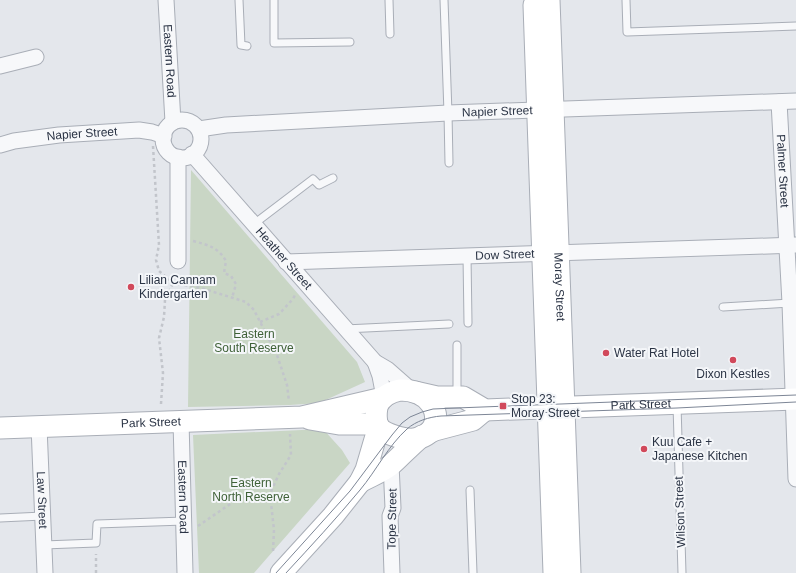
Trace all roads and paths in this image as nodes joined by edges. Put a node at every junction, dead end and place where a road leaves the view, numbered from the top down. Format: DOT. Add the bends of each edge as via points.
graph roads {
  1 [pos="166,0"];
  2 [pos="239,0"];
  3 [pos="274,0"];
  4 [pos="389,0"];
  5 [pos="444,0"];
  6 [pos="534,0"];
  7 [pos="549,0"];
  8 [pos="626,0"];
  9 [pos="796,26"];
  10 [pos="390,34"];
  11 [pos="350,42"];
  12 [pos="247,46"];
  13 [pos="36,57"];
  14 [pos="0,66"];
  15 [pos="779,102"];
  16 [pos="796,102"];
  17 [pos="546,110"];
  18 [pos="448,114"];
  19 [pos="173,122"];
  20 [pos="199,129"];
  21 [pos="164,136"];
  22 [pos="0,145"];
  23 [pos="185,155"];
  24 [pos="449,163"];
  25 [pos="333,178"];
  26 [pos="254,224"];
  27 [pos="193,241"];
  28 [pos="792,246"];
  29 [pos="550,254"];
  30 [pos="467,256"];
  31 [pos="178,261"];
  32 [pos="286,262"];
  33 [pos="173,283"];
  34 [pos="297,292"];
  35 [pos="232,298"];
  36 [pos="793,303"];
  37 [pos="723,307"];
  38 [pos="254,310"];
  39 [pos="260,322"];
  40 [pos="468,322"];
  41 [pos="449,324"];
  42 [pos="345,328"];
  43 [pos="457,345"];
  44 [pos="375,362"];
  45 [pos="414,391"];
  46 [pos="384,397"];
  47 [pos="457,397"];
  48 [pos="795,399"];
  49 [pos="677,403"];
  50 [pos="556,408"];
  51 [pos="485,410"];
  52 [pos="294,418"];
  53 [pos="181,421"];
  54 [pos="161,422"];
  55 [pos="378,425"];
  56 [pos="39,426"];
  57 [pos="0,428"];
  58 [pos="425,434"];
  59 [pos="391,464"];
  60 [pos="796,479"];
  61 [pos="360,482"];
  62 [pos="470,490"];
  63 [pos="270,494"];
  64 [pos="43,516"];
  65 [pos="0,518"];
  66 [pos="190,524"];
  67 [pos="96,543"];
  68 [pos="44,545"];
  69 [pos="273,551"];
  70 [pos="45,573"];
  71 [pos="96,573"];
  72 [pos="185,573"];
  73 [pos="281,573"];
  74 [pos="392,573"];
  75 [pos="473,573"];
  76 [pos="554,573"];
  77 [pos="570,573"];
  78 [pos="682,573"];
  1 -- 19 [label="street, Eastern Road"];
  2 -- 12 [label="lane" via="241,45"];
  3 -- 11 [label="lane" via="274,44"];
  4 -- 10 [label="lane"];
  5 -- 18 [label="lane"];
  6 -- 17 [label="street, Moray Street"];
  7 -- 17 [label="street, Moray Street"];
  8 -- 9 [label="lane" via="627,32"];
  13 -- 14 [label="street"];
  15 -- 16 [label="street, Napier Street"];
  15 -- 17 [label="street, Napier Street"];
  15 -- 28 [label="street, Palmer Street"];
  17 -- 18 [label="street, Napier Street"];
  17 -- 29 [label="street, Moray Street"];
  18 -- 20 [label="street, Napier Street" via="226,124"];
  18 -- 24 [label="lane"];
  19 -- 20 [label="street" via="192,122"];
  19 -- 21 [label="street" via="165,130"];
  20 -- 23 [label="street" via="200,146 197,151"];
  21 -- 22 [label="street, Napier Street" via="139,130 59,135"];
  21 -- 23 [label="street" via="164,143 172,154"];
  23 -- 26 [label="street, Heather Street"];
  23 -- 31 [label="street"];
  25 -- 26 [label="lane" via="319,185 312,179"];
  26 -- 32 [label="street, Heather Street"];
  27 -- 35 [label="path" via="217,249 222,255 226,261 224,273 231,276 236,284"];
  28 -- 29 [label="street, Dow Street"];
  28 -- 36 [label="street, Palmer Street"];
  29 -- 30 [label="street, Dow Street"];
  29 -- 50 [label="street, Moray Street"];
  30 -- 32 [label="street, Dow Street"];
  30 -- 40 [label="lane"];
  32 -- 42 [label="street, Heather Street"];
  33 -- 54 [label="path" via="165,300 160,338 163,374"];
  34 -- 39 [label="path" via="279,314"];
  36 -- 37 [label="lane"];
  36 -- 48 [label="street, Palmer Street"];
  38 -- 39 [label="path"];
  39 -- 52 [label="path" via="277,355"];
  41 -- 42 [label="lane"];
  42 -- 44 [label="street, Heather Street"];
  43 -- 47 [label="lane"];
  44 -- 45 [label="street, Heather Street"];
  44 -- 46 [label="street, Heather Street"];
  45 -- 46 [label="street" via="398,390"];
  45 -- 47 [label="street" via="437,397"];
  45 -- 58 [label="street" via="428,401 435,414 435,424"];
  46 -- 52 [label="street, Park Street"];
  46 -- 55 [label="street" via="377,409"];
  47 -- 51 [label="street" via="463,397"];
  48 -- 49 [label="street, Park Street"];
  48 -- 60 [label="street, Palmer Street"];
  49 -- 50 [label="street, Park Street"];
  49 -- 78 [label="lane, Wilson Street"];
  50 -- 51 [label="street, Park Street"];
  50 -- 76 [label="street, Moray Street"];
  50 -- 77 [label="street, Moray Street"];
  51 -- 58 [label="street" via="474,420"];
  52 -- 53 [label="street, Park Street"];
  52 -- 55 [label="street, Park Street" via="339,424"];
  52 -- 63 [label="path" via="291,455"];
  53 -- 54 [label="street, Park Street"];
  53 -- 66 [label="street, Eastern Road"];
  54 -- 56 [label="street, Park Street"];
  55 -- 58 [label="street" via="386,432 399,437 413,439"];
  55 -- 61 [label="street" via="366,470"];
  56 -- 57 [label="street, Park Street"];
  56 -- 64 [label="street, Law Street"];
  58 -- 59 [label="street"];
  59 -- 61 [label="street"];
  59 -- 74 [label="street, Tope Street"];
  61 -- 73 [label="street"];
  62 -- 75 [label="lane"];
  63 -- 66 [label="path" via="239,498"];
  63 -- 69 [label="path" via="274,530"];
  64 -- 65 [label="lane"];
  64 -- 68 [label="street, Law Street"];
  66 -- 67 [label="lane" via="97,524"];
  66 -- 72 [label="street, Eastern Road"];
  67 -- 68 [label="lane"];
  67 -- 71 [label="path"];
  68 -- 70 [label="street, Law Street"];
}
